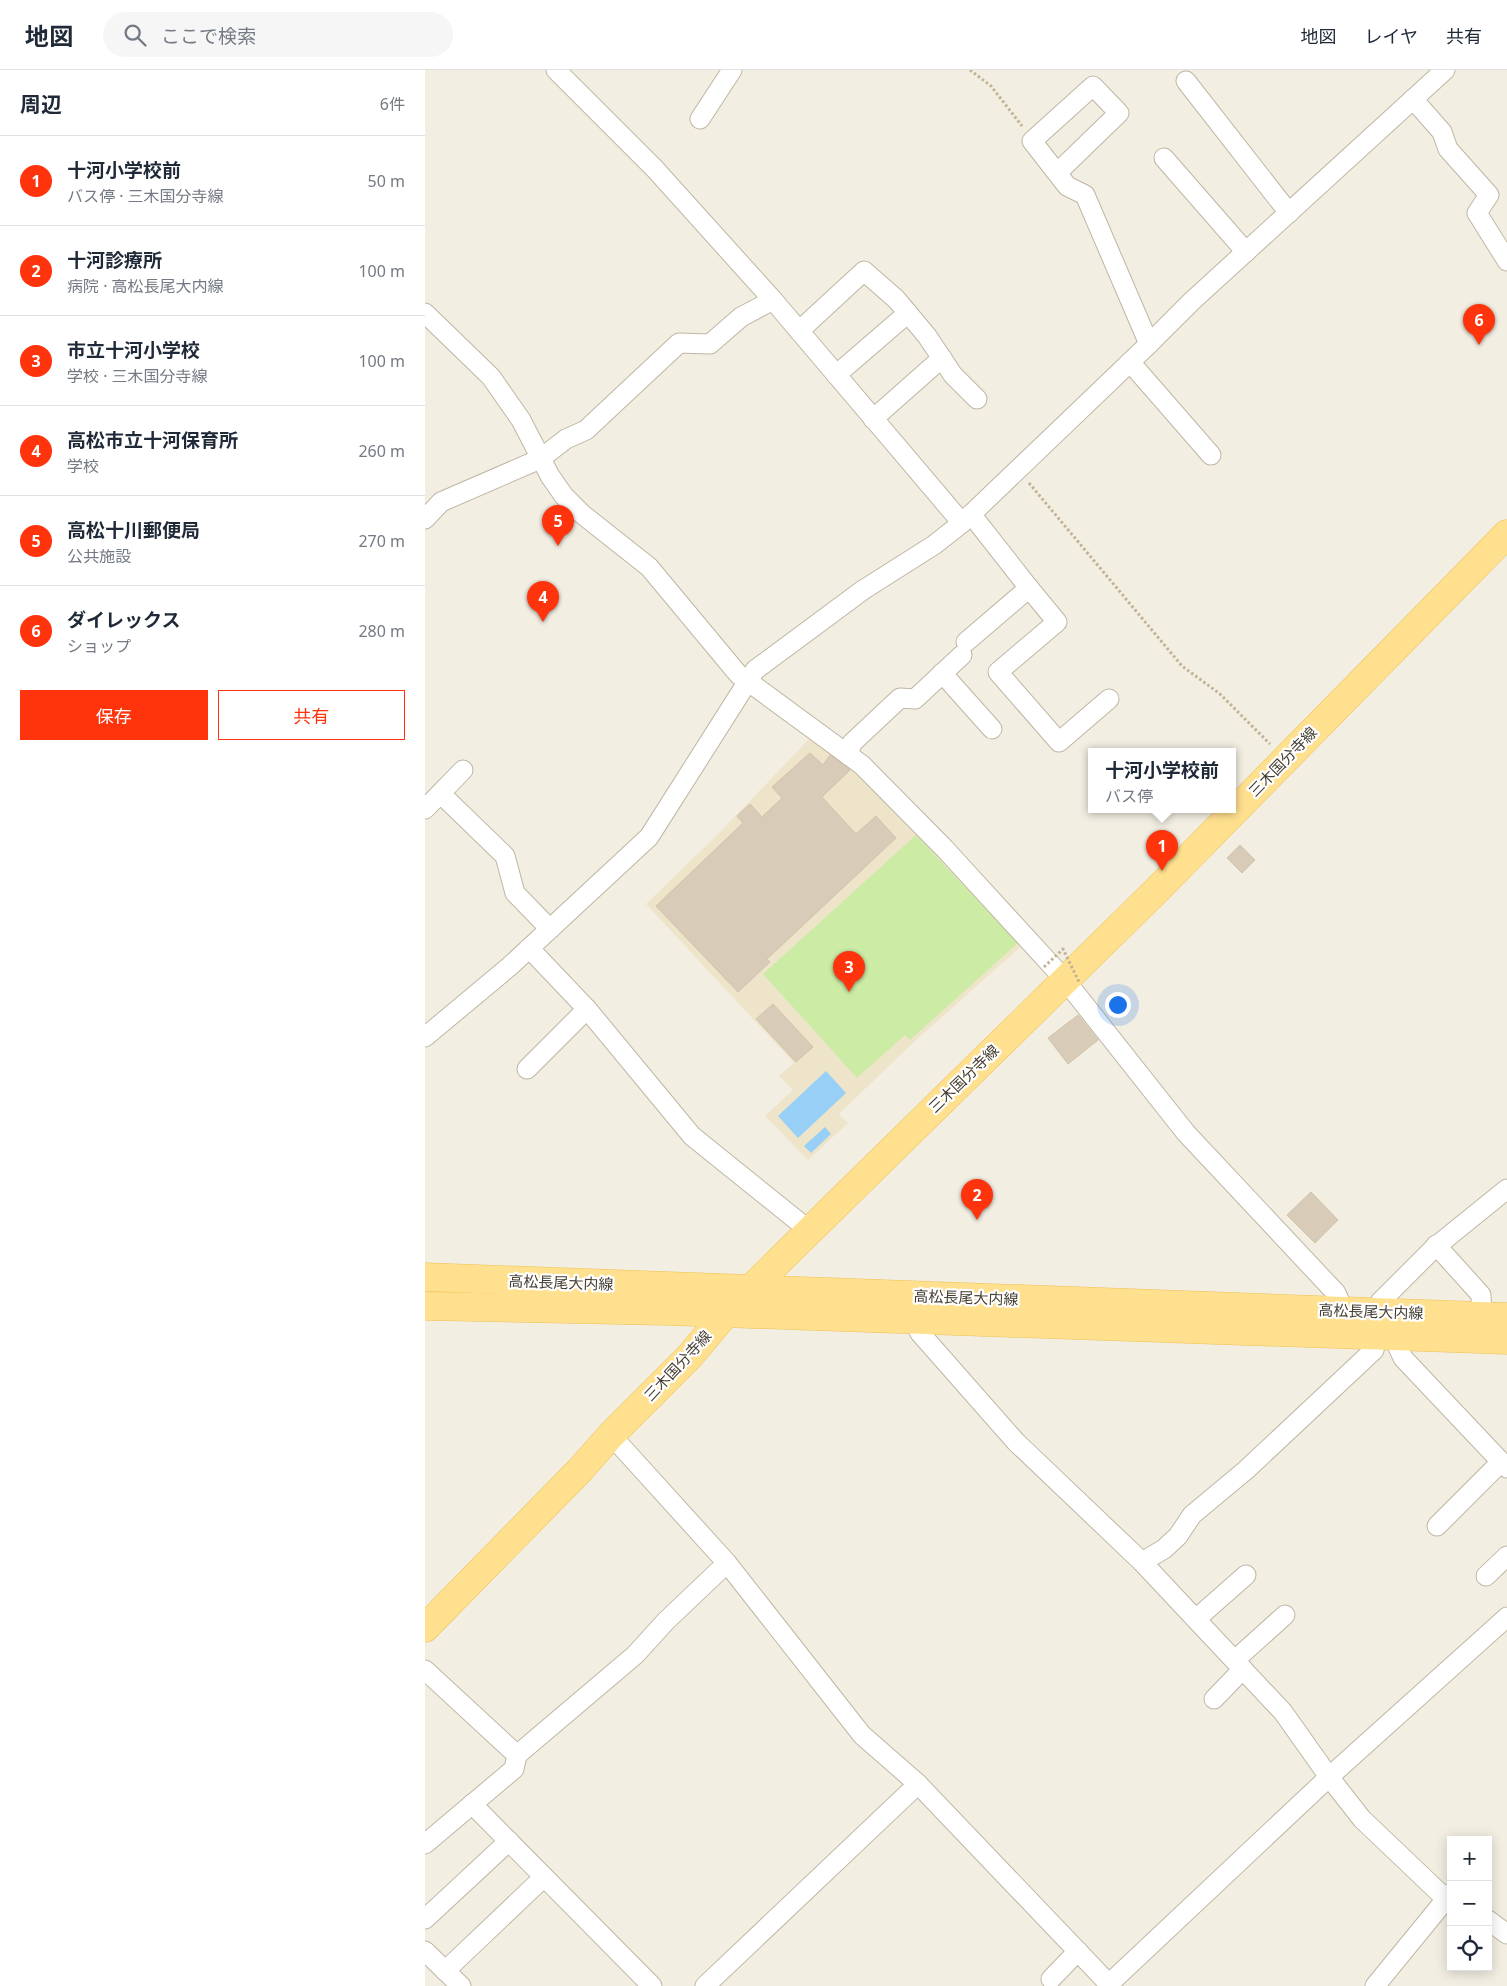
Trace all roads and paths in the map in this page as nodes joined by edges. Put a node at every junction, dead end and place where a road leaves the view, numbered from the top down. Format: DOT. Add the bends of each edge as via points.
graph roads {
  1 [pos="556,70"];
  2 [pos="732,70"];
  3 [pos="970,70"];
  4 [pos="1445,70"];
  5 [pos="1186,81"];
  6 [pos="1413,99"];
  7 [pos="700,119"];
  8 [pos="1032,141"];
  9 [pos="1164,158"];
  10 [pos="1057,173"];
  11 [pos="1289,213"];
  12 [pos="1246,252"];
  13 [pos="1507,261"];
  14 [pos="773,300"];
  15 [pos="425,313"];
  16 [pos="908,313"];
  17 [pos="799,331"];
  18 [pos="1149,344"];
  19 [pos="942,358"];
  20 [pos="1130,362"];
  21 [pos="836,375"];
  22 [pos="977,398"];
  23 [pos="873,419"];
  24 [pos="1211,455"];
  25 [pos="540,459"];
  26 [pos="1018,469"];
  27 [pos="966,518"];
  28 [pos="425,519"];
  29 [pos="1507,534"];
  30 [pos="1029,588"];
  31 [pos="942,673"];
  32 [pos="747,682"];
  33 [pos="1109,699"];
  34 [pos="992,729"];
  35 [pos="849,755"];
  36 [pos="1285,760"];
  37 [pos="463,770"];
  38 [pos="441,794"];
  39 [pos="425,809"];
  40 [pos="1236,810"];
  41 [pos="1233,813"];
  42 [pos="550,929"];
  43 [pos="529,948"];
  44 [pos="1063,976"];
  45 [pos="587,1009"];
  46 [pos="425,1037"];
  47 [pos="527,1069"];
  48 [pos="1507,1188"];
  49 [pos="810,1231"];
  50 [pos="1436,1245"];
  51 [pos="425,1277"];
  52 [pos="749,1290"];
  53 [pos="425,1306"];
  54 [pos="726,1313"];
  55 [pos="1494,1316"];
  56 [pos="913,1320"];
  57 [pos="1346,1322"];
  58 [pos="1386,1324"];
  59 [pos="1507,1340"];
  60 [pos="611,1435"];
  61 [pos="1504,1465"];
  62 [pos="1437,1526"];
  63 [pos="1507,1556"];
  64 [pos="1143,1562"];
  65 [pos="727,1563"];
  66 [pos="1246,1575"];
  67 [pos="1486,1576"];
  68 [pos="1285,1615"];
  69 [pos="1507,1617"];
  70 [pos="1196,1619"];
  71 [pos="425,1628"];
  72 [pos="1239,1665"];
  73 [pos="425,1670"];
  74 [pos="1214,1699"];
  75 [pos="517,1755"];
  76 [pos="1329,1777"];
  77 [pos="918,1784"];
  78 [pos="473,1804"];
  79 [pos="509,1841"];
  80 [pos="425,1844"];
  81 [pos="544,1877"];
  82 [pos="1447,1894"];
  83 [pos="1447,1898"];
  84 [pos="425,1919"];
  85 [pos="1492,1923"];
  86 [pos="1507,1934"];
  87 [pos="1078,1951"];
  88 [pos="433,1964"];
  89 [pos="1051,1979"];
  90 [pos="1109,1985"];
  91 [pos="461,1986"];
  92 [pos="652,1986"];
  93 [pos="705,1986"];
  94 [pos="1375,1986"];
  1 -- 14 [label="street" via="655,169"];
  2 -- 7 [label="street"];
  3 -- 8 [label="path" via="991,86"];
  4 -- 6 [label="street"];
  5 -- 11 [label="street"];
  6 -- 11 [label="street"];
  6 -- 13 [label="street" via="1442,132 1448,149 1489,195 1477,213"];
  8 -- 10 [label="street"];
  8 -- 10 [label="street" via="1093,86 1119,113"];
  9 -- 12 [label="street"];
  10 -- 18 [label="street" via="1067,186 1085,195"];
  11 -- 12 [label="street"];
  12 -- 18 [label="street"];
  14 -- 17 [label="street"];
  14 -- 25 [label="street" via="741,317 710,344 679,343 586,430 566,439"];
  15 -- 25 [label="street" via="491,377 521,420"];
  16 -- 17 [label="street" via="864,271"];
  16 -- 19 [label="street"];
  16 -- 21 [label="street"];
  17 -- 21 [label="street"];
  18 -- 20 [label="street"];
  19 -- 22 [label="street"];
  19 -- 23 [label="street"];
  20 -- 24 [label="street"];
  20 -- 26 [label="street"];
  21 -- 23 [label="street"];
  23 -- 27 [label="street"];
  25 -- 28 [label="street" via="441,502"];
  25 -- 32 [label="street" via="564,496 649,567"];
  26 -- 27 [label="street"];
  26 -- 36 [label="path" via="1183,666 1220,694"];
  27 -- 30 [label="street"];
  27 -- 32 [label="street" via="933,545 863,590 778,652 755,670"];
  29 -- 36 [label="main road, 三木国分寺線"];
  30 -- 31 [label="street" via="964,648"];
  30 -- 33 [label="street" via="1057,622 998,672 1059,742"];
  31 -- 34 [label="street"];
  31 -- 35 [label="street" via="915,700 900,698 852,744"];
  32 -- 35 [label="street"];
  32 -- 42 [label="street" via="649,837"];
  35 -- 44 [label="street" via="863,765 945,849"];
  36 -- 40 [label="main road, 三木国分寺線"];
  37 -- 38 [label="street"];
  38 -- 39 [label="street"];
  38 -- 42 [label="street" via="505,856 515,893"];
  41 -- 44 [label="main road, 三木国分寺線" via="1155,892"];
  42 -- 43 [label="street"];
  43 -- 45 [label="street"];
  43 -- 46 [label="street"];
  44 -- 44 [label="path, bridge" via="1063,950"];
  44 -- 49 [label="main road, 三木国分寺線"];
  44 -- 57 [label="street" via="1186,1133 1336,1293"];
  45 -- 47 [label="street"];
  45 -- 49 [label="street" via="692,1136"];
  48 -- 50 [label="street"];
  49 -- 52 [label="main road, 三木国分寺線"];
  50 -- 55 [label="street" via="1481,1295"];
  50 -- 58 [label="street" via="1381,1302"];
  51 -- 52 [label="main road, 高松長尾大内線"];
  52 -- 54 [label="main road, 三木国分寺線"];
  52 -- 57 [label="main road, 高松長尾大内線"];
  53 -- 54 [label="main road, 高松長尾大内線"];
  54 -- 56 [label="main road, 高松長尾大内線"];
  54 -- 60 [label="main road, 三木国分寺線" via="689,1357"];
  55 -- 58 [label="main road, 高松長尾大内線"];
  56 -- 57 [label="main road, 高松長尾大内線"];
  56 -- 64 [label="street" via="919,1333 1016,1442"];
  57 -- 58 [label="main road, 高松長尾大内線"];
  58 -- 59 [label="main road, 高松長尾大内線"];
  58 -- 61 [label="street" via="1403,1358"];
  58 -- 64 [label="street" via="1374,1350 1355,1369 1246,1470 1192,1515 1164,1549"];
  60 -- 65 [label="street"];
  60 -- 71 [label="main road, 三木国分寺線"];
  61 -- 62 [label="street"];
  63 -- 67 [label="street"];
  64 -- 70 [label="street"];
  65 -- 75 [label="street" via="635,1655"];
  65 -- 77 [label="street" via="862,1735"];
  66 -- 70 [label="street"];
  68 -- 72 [label="street"];
  69 -- 76 [label="street"];
  70 -- 72 [label="street"];
  72 -- 74 [label="street"];
  72 -- 76 [label="street" via="1283,1712"];
  73 -- 75 [label="street"];
  75 -- 78 [label="street" via="514,1769"];
  76 -- 82 [label="street" via="1362,1819"];
  76 -- 90 [label="street"];
  77 -- 87 [label="street"];
  77 -- 93 [label="street"];
  78 -- 79 [label="street"];
  78 -- 80 [label="street"];
  79 -- 81 [label="street"];
  79 -- 84 [label="street"];
  81 -- 88 [label="street"];
  81 -- 92 [label="street"];
  83 -- 94 [label="street"];
  85 -- 86 [label="street"];
  87 -- 89 [label="street"];
  87 -- 90 [label="street"];
  88 -- 91 [label="street"];
}
